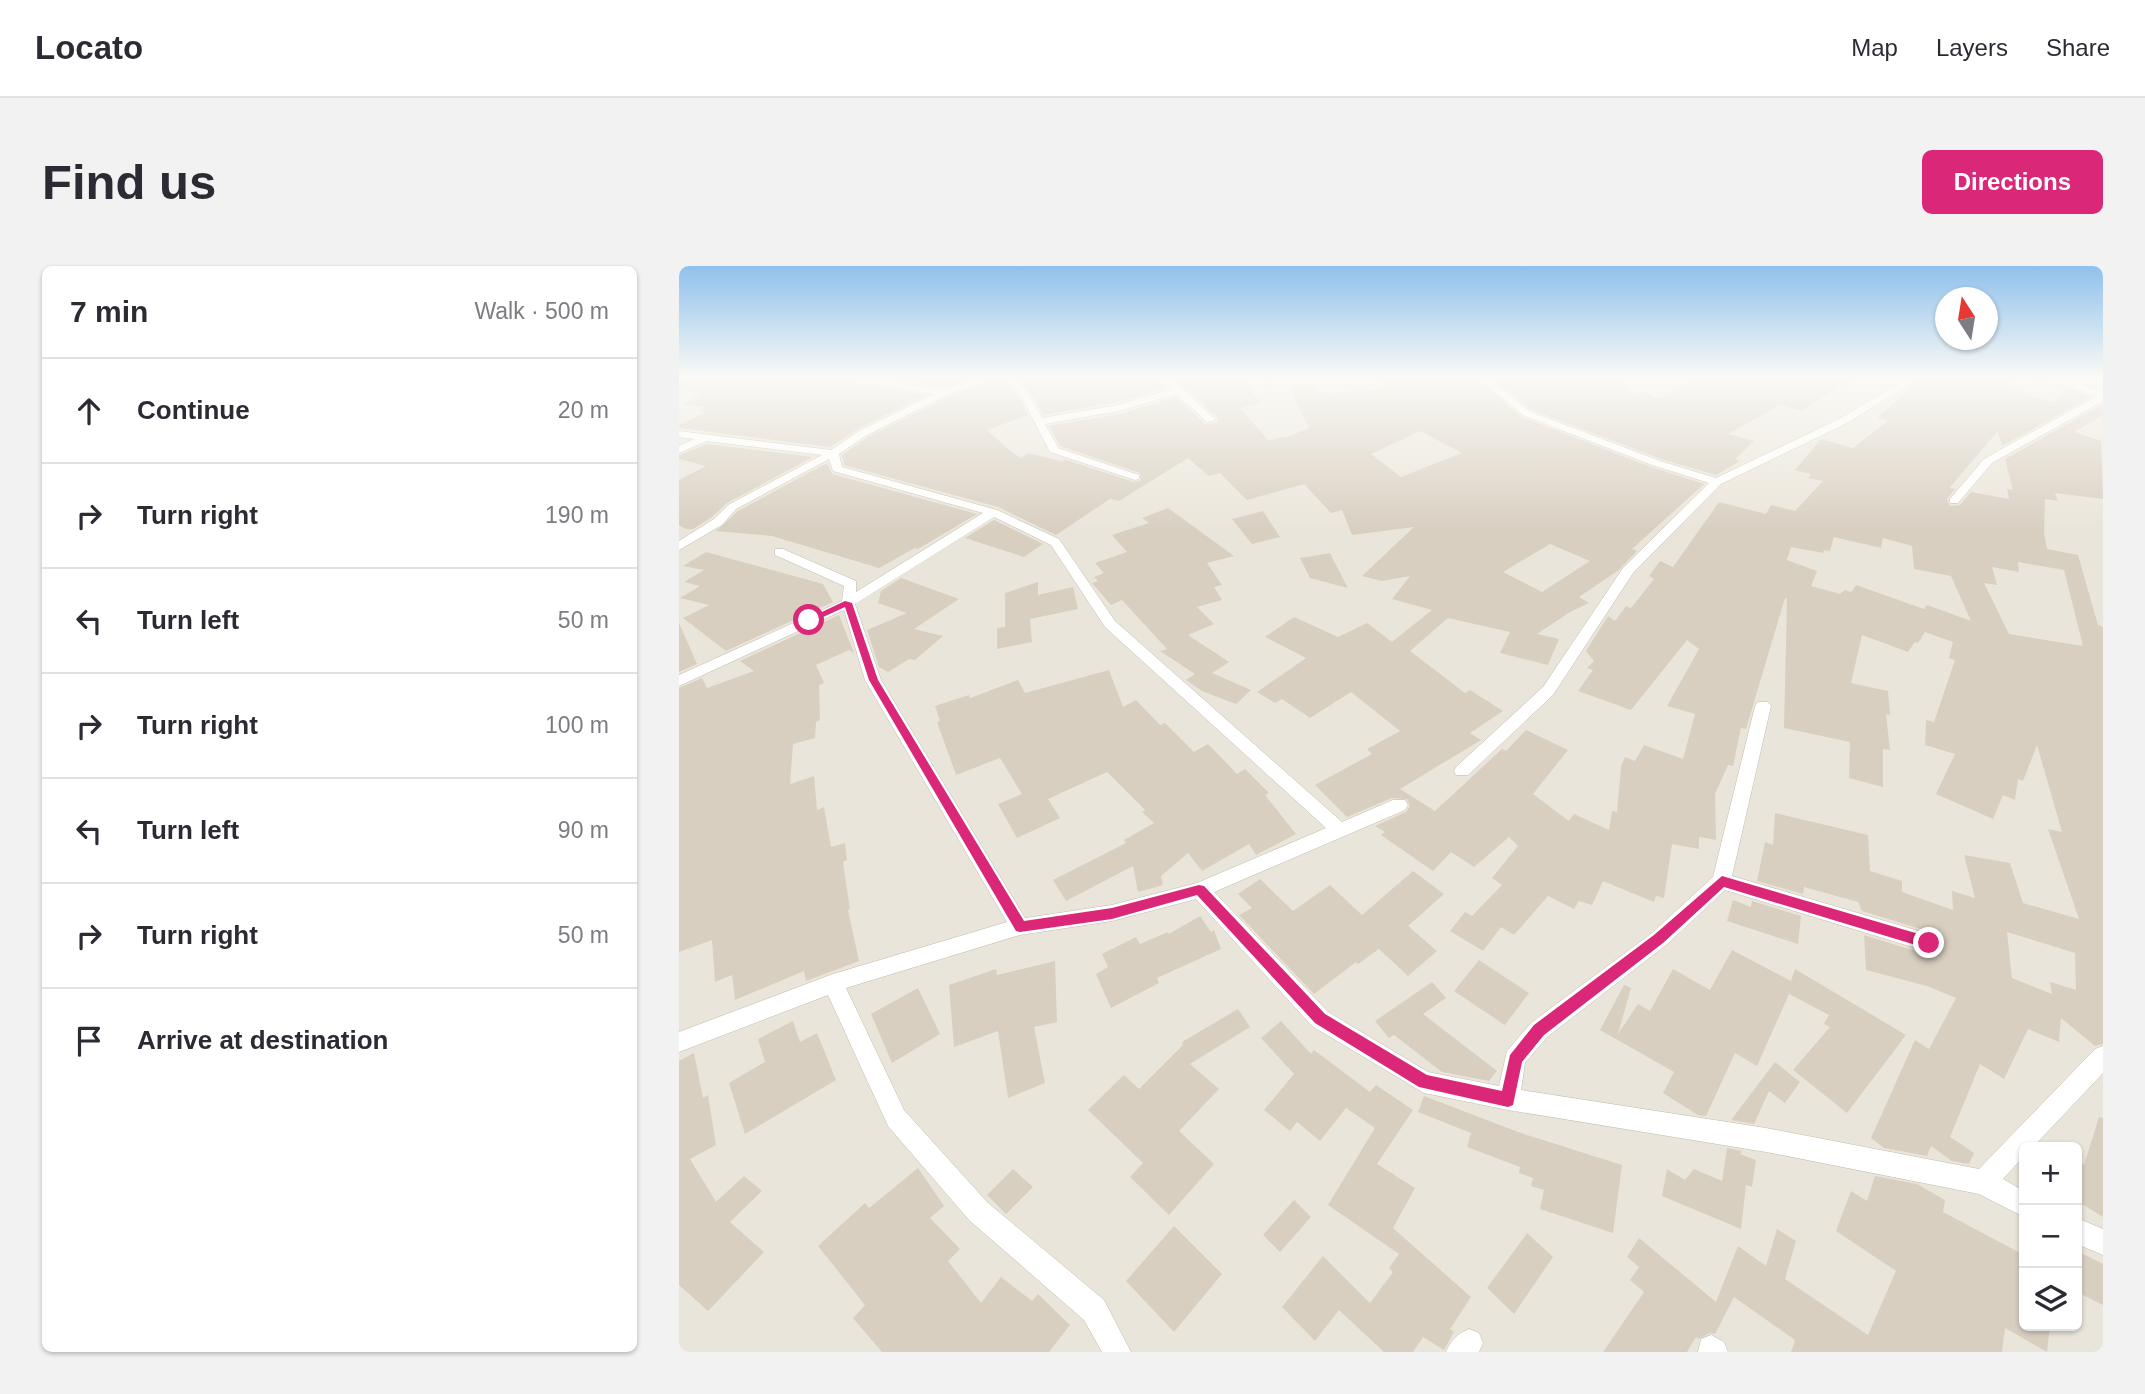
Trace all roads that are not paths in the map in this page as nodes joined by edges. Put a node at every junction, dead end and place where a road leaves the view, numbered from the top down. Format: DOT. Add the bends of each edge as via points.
graph roads {
  1 [pos="872,429"];
  2 [pos="1043,429"];
  3 [pos="1567,429"];
  4 [pos="1827,429"];
  5 [pos="2045,429"];
  6 [pos="679,434"];
  7 [pos="706,437"];
  8 [pos="679,450"];
  9 [pos="833,453"];
  10 [pos="1135,477"];
  11 [pos="1717,482"];
  12 [pos="1954,500"];
  13 [pos="993,512"];
  14 [pos="679,546"];
  15 [pos="779,552"];
  16 [pos="848,603"];
  17 [pos="679,681"];
  18 [pos="1763,706"];
  19 [pos="1462,771"];
  20 [pos="1399,805"];
  21 [pos="1341,831"];
  22 [pos="1722,881"];
  23 [pos="1199,890"];
  24 [pos="1020,927"];
  25 [pos="1929,943"];
  26 [pos="833,983"];
  27 [pos="679,1042"];
  28 [pos="2103,1057"];
  29 [pos="1508,1099"];
  30 [pos="1983,1182"];
  31 [pos="2019,1202"];
  32 [pos="2082,1233"];
  33 [pos="2103,1242"];
  34 [pos="1117,1352"];
  1 -- 9 [label="street"];
  2 -- 10 [label="street" via="1054,450"];
  3 -- 11 [label="street"];
  4 -- 11 [label="street"];
  5 -- 12 [label="street" via="1988,461"];
  6 -- 7 [label="street"];
  7 -- 8 [label="street"];
  7 -- 9 [label="street"];
  9 -- 13 [label="street" via="837,469"];
  9 -- 14 [label="street" via="732,507 718,522"];
  11 -- 19 [label="street" via="1628,571 1548,691"];
  13 -- 16 [label="street"];
  13 -- 21 [label="street" via="1055,542 1110,624"];
  15 -- 16 [label="street" via="851,584"];
  16 -- 17 [label="street"];
  16 -- 24 [label="street" via="873,680"];
  18 -- 22 [label="street"];
  20 -- 21 [label="street"];
  21 -- 23 [label="street"];
  22 -- 25 [label="street"];
  22 -- 29 [label="street" via="1659,939 1539,1030 1515,1059"];
  23 -- 24 [label="street" via="1112,913"];
  23 -- 29 [label="street" via="1320,1019 1424,1082"];
  24 -- 26 [label="street"];
  26 -- 27 [label="street"];
  26 -- 34 [label="street" via="896,1118 978,1211 1094,1310"];
  28 -- 30 [label="street"];
  29 -- 30 [label="street" via="1766,1140"];
  30 -- 31 [label="street"];
  32 -- 33 [label="street"];
}
